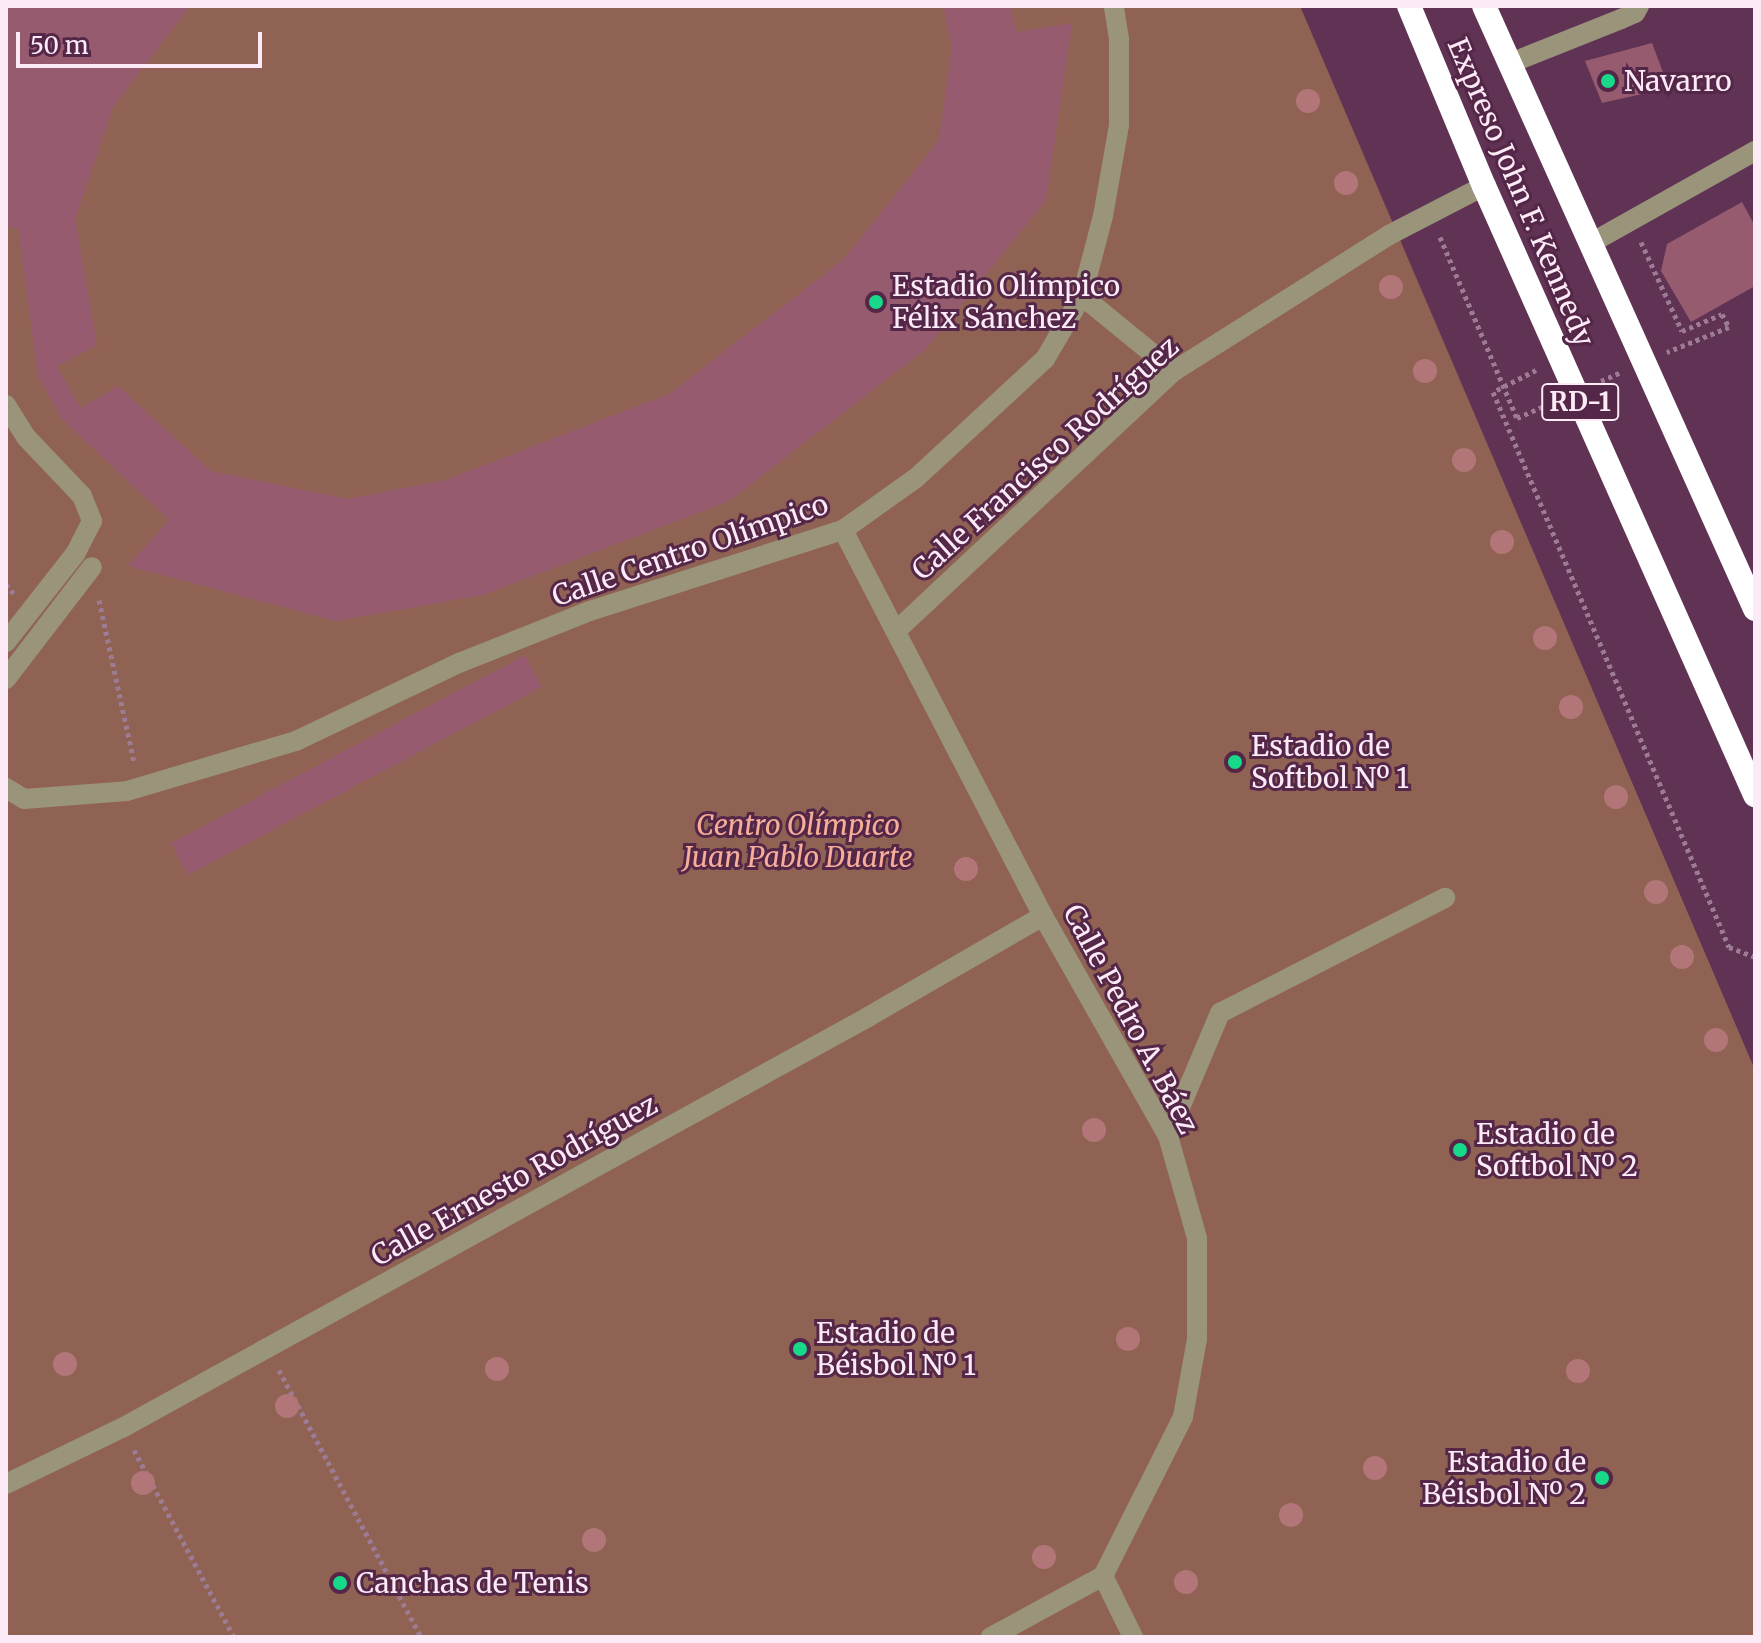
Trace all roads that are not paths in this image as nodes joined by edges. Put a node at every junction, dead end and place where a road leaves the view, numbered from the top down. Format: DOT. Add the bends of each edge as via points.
graph roads {
  1 [pos="1114,6"];
  2 [pos="1409,6"];
  3 [pos="1484,6"];
  4 [pos="1639,6"];
  5 [pos="1508,64"];
  6 [pos="1755,151"];
  7 [pos="1484,186"];
  8 [pos="1591,243"];
  9 [pos="1082,296"];
  10 [pos="1174,371"];
  11 [pos="6,405"];
  12 [pos="843,530"];
  13 [pos="92,567"];
  14 [pos="1755,609"];
  15 [pos="896,631"];
  16 [pos="6,642"];
  17 [pos="6,679"];
  18 [pos="6,788"];
  19 [pos="1755,795"];
  20 [pos="1445,898"];
  21 [pos="1043,916"];
  22 [pos="1168,1136"];
  23 [pos="6,1484"];
  24 [pos="1103,1576"];
  25 [pos="991,1637"];
  26 [pos="1133,1637"];
  1 -- 9 [label="street, Calle Centro Olímpico" via="1119,125"];
  2 -- 7 [label="highway, Expreso John F. Kennedy / RD-1"];
  3 -- 5 [label="highway, Expreso John F. Kennedy / RD-1"];
  4 -- 5 [label="street" via="1635,13"];
  5 -- 8 [label="highway, Expreso John F. Kennedy / RD-1"];
  6 -- 8 [label="street"];
  7 -- 10 [label="street, Calle Francisco Rodríguez" via="1389,235"];
  7 -- 19 [label="highway, Expreso John F. Kennedy / RD-1"];
  8 -- 14 [label="highway, Expreso John F. Kennedy / RD-1"];
  9 -- 10 [label="street"];
  9 -- 12 [label="street, Calle Centro Olímpico" via="1045,359 988,415 916,478"];
  10 -- 15 [label="street, Calle Francisco Rodríguez"];
  11 -- 16 [label="street" via="26,437 82,496 92,521 75,554"];
  12 -- 15 [label="street, Calle Pedro A. Báez"];
  12 -- 18 [label="street, Calle Centro Olímpico" via="576,616 459,663 296,741 139,787 24,799"];
  13 -- 17 [label="street"];
  15 -- 21 [label="street, Calle Pedro A. Báez"];
  20 -- 22 [label="street" via="1220,1013"];
  21 -- 22 [label="street, Calle Pedro A. Báez"];
  21 -- 23 [label="street, Calle Ernesto Rodríguez" via="122,1428"];
  22 -- 24 [label="street, Calle Pedro A. Báez" via="1197,1238 1197,1339 1183,1417"];
  24 -- 25 [label="street"];
  24 -- 26 [label="street"];
}
